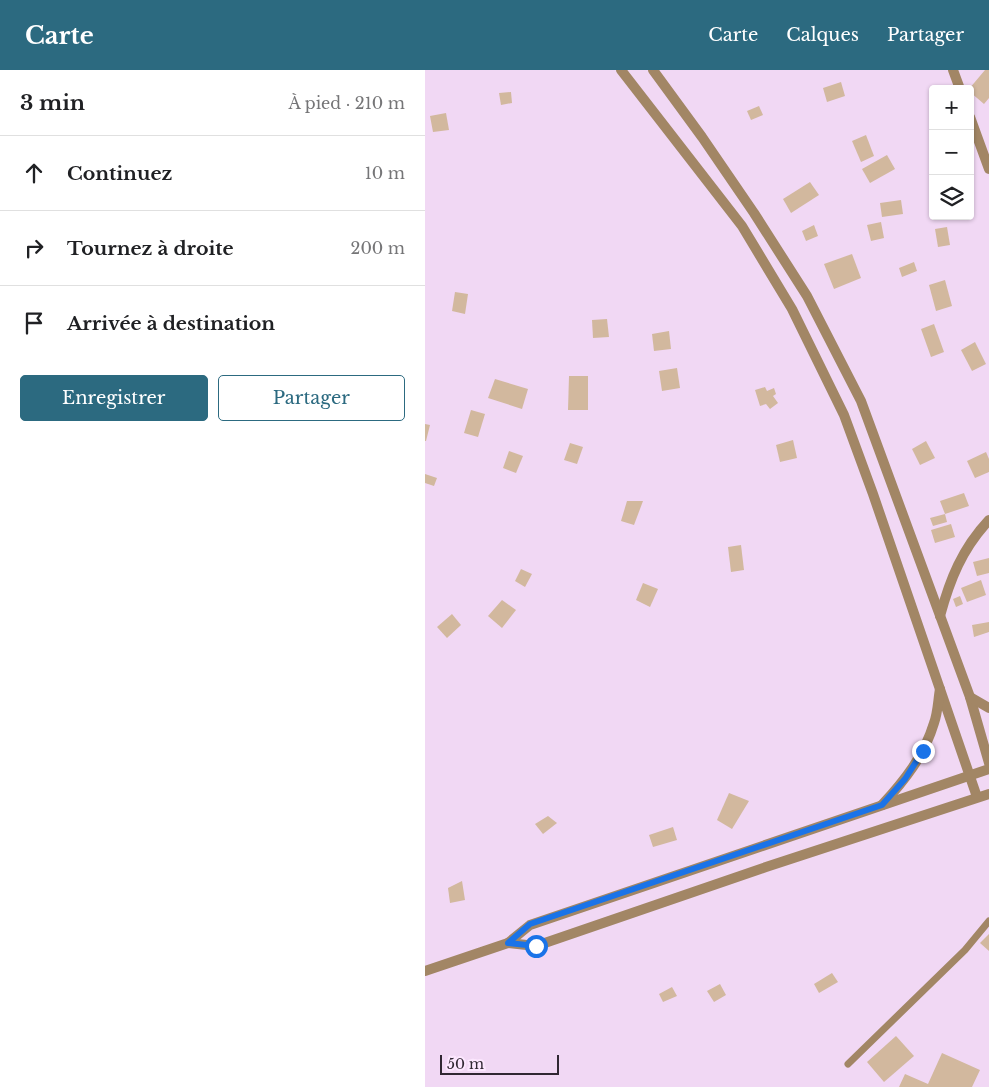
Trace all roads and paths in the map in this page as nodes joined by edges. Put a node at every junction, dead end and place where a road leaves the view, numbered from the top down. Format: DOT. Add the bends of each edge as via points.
graph roads {
  1 [pos="621,70"];
  2 [pos="653,70"];
  3 [pos="953,70"];
  4 [pos="959,85"];
  5 [pos="974,128"];
  6 [pos="989,169"];
  7 [pos="989,520"];
  8 [pos="940,617"];
  9 [pos="940,688"];
  10 [pos="970,697"];
  11 [pos="989,708"];
  12 [pos="989,763"];
  13 [pos="989,769"];
  14 [pos="970,775"];
  15 [pos="989,794"];
  16 [pos="977,797"];
  17 [pos="882,805"];
  18 [pos="989,922"];
  19 [pos="508,943"];
  20 [pos="425,971"];
  21 [pos="848,1064"];
  1 -- 9 [label="street" via="741,226 792,310 844,415"];
  2 -- 8 [label="street" via="754,213 807,296 861,400"];
  3 -- 4 [label="street"];
  5 -- 6 [label="street"];
  7 -- 8 [label="street" via="963,555 947,589"];
  8 -- 10 [label="street"];
  9 -- 14 [label="street"];
  9 -- 17 [label="street" via="935,722 923,751 905,779"];
  10 -- 11 [label="street"];
  10 -- 12 [label="street"];
  13 -- 14 [label="street"];
  14 -- 16 [label="street"];
  14 -- 17 [label="street"];
  15 -- 16 [label="street"];
  16 -- 19 [label="street" via="536,946"];
  17 -- 19 [label="street" via="530,924"];
  18 -- 21 [label="lane" via="965,950"];
  19 -- 20 [label="street"];
}
